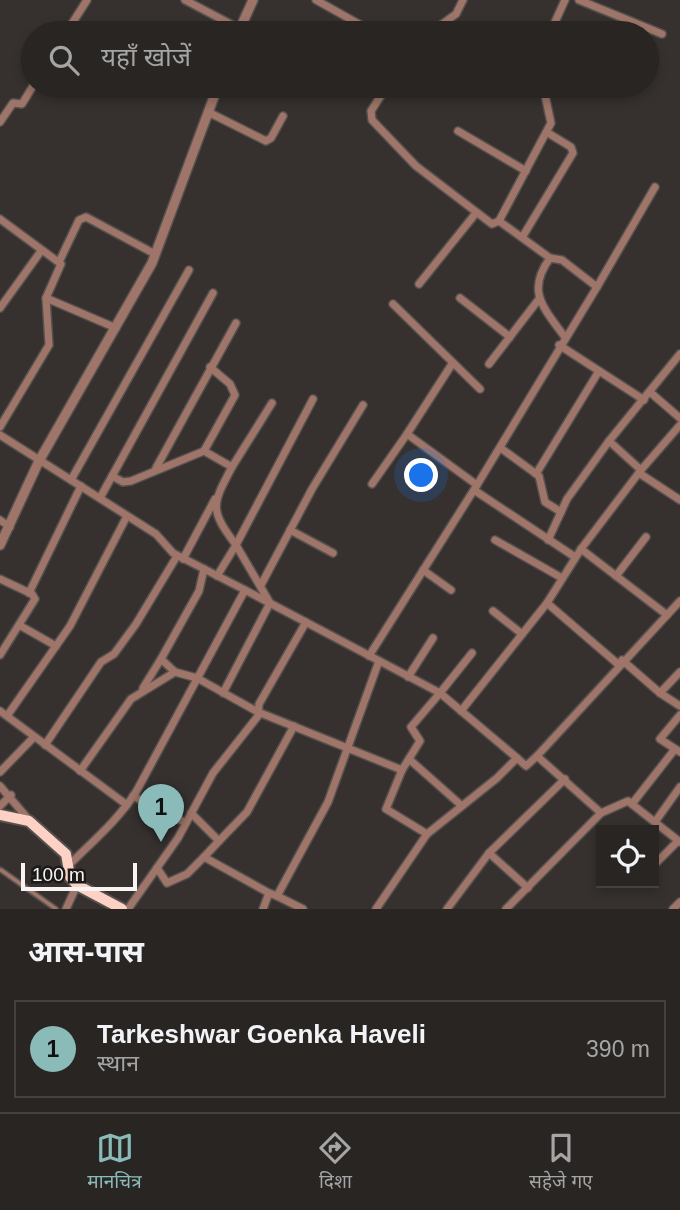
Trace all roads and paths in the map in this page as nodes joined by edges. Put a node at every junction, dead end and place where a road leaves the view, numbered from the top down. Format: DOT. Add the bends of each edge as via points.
graph roads {
  1 [pos="87,0"];
  2 [pos="185,0"];
  3 [pos="253,0"];
  4 [pos="316,0"];
  5 [pos="463,0"];
  6 [pos="565,0"];
  7 [pos="579,0"];
  8 [pos="195,2"];
  9 [pos="74,21"];
  10 [pos="224,21"];
  11 [pos="244,21"];
  12 [pos="354,21"];
  13 [pos="446,21"];
  14 [pos="555,21"];
  15 [pos="630,21"];
  16 [pos="659,33"];
  17 [pos="662,34"];
  18 [pos="26,98"];
  19 [pos="213,98"];
  20 [pos="379,98"];
  21 [pos="546,98"];
  22 [pos="208,112"];
  23 [pos="283,116"];
  24 [pos="0,122"];
  25 [pos="457,131"];
  26 [pos="548,132"];
  27 [pos="526,171"];
  28 [pos="655,187"];
  29 [pos="476,213"];
  30 [pos="0,219"];
  31 [pos="499,221"];
  32 [pos="523,236"];
  33 [pos="41,251"];
  34 [pos="155,254"];
  35 [pos="550,258"];
  36 [pos="60,260"];
  37 [pos="189,270"];
  38 [pos="419,284"];
  39 [pos="597,286"];
  40 [pos="213,293"];
  41 [pos="46,298"];
  42 [pos="460,298"];
  43 [pos="539,299"];
  44 [pos="393,304"];
  45 [pos="0,308"];
  46 [pos="236,323"];
  47 [pos="116,328"];
  48 [pos="564,336"];
  49 [pos="510,337"];
  50 [pos="559,345"];
  51 [pos="680,354"];
  52 [pos="452,364"];
  53 [pos="489,364"];
  54 [pos="210,367"];
  55 [pos="600,371"];
  56 [pos="480,389"];
  57 [pos="651,393"];
  58 [pos="313,398"];
  59 [pos="644,400"];
  60 [pos="272,403"];
  61 [pos="363,405"];
  62 [pos="680,418"];
  63 [pos="680,425"];
  64 [pos="0,427"];
  65 [pos="407,434"];
  66 [pos="0,435"];
  67 [pos="609,441"];
  68 [pos="502,449"];
  69 [pos="204,451"];
  70 [pos="39,461"];
  71 [pos="232,467"];
  72 [pos="156,468"];
  73 [pos="640,471"];
  74 [pos="536,474"];
  75 [pos="112,476"];
  76 [pos="71,480"];
  77 [pos="372,484"];
  78 [pos="81,486"];
  79 [pos="475,487"];
  80 [pos="100,498"];
  81 [pos="215,499"];
  82 [pos="680,500"];
  83 [pos="561,512"];
  84 [pos="127,516"];
  85 [pos="0,520"];
  86 [pos="10,527"];
  87 [pos="290,530"];
  88 [pos="646,537"];
  89 [pos="495,540"];
  90 [pos="548,540"];
  91 [pos="0,545"];
  92 [pos="236,545"];
  93 [pos="581,549"];
  94 [pos="333,554"];
  95 [pos="180,557"];
  96 [pos="575,557"];
  97 [pos="204,569"];
  98 [pos="423,570"];
  99 [pos="218,576"];
  100 [pos="615,576"];
  101 [pos="562,578"];
  102 [pos="0,579"];
  103 [pos="261,585"];
  104 [pos="245,590"];
  105 [pos="451,590"];
  106 [pos="29,593"];
  107 [pos="680,601"];
  108 [pos="270,603"];
  109 [pos="547,603"];
  110 [pos="493,611"];
  111 [pos="667,614"];
  112 [pos="306,622"];
  113 [pos="19,625"];
  114 [pos="522,634"];
  115 [pos="433,638"];
  116 [pos="56,646"];
  117 [pos="472,653"];
  118 [pos="0,655"];
  119 [pos="369,656"];
  120 [pos="161,659"];
  121 [pos="379,661"];
  122 [pos="620,662"];
  123 [pos="175,672"];
  124 [pos="680,673"];
  125 [pos="408,677"];
  126 [pos="197,678"];
  127 [pos="141,692"];
  128 [pos="223,692"];
  129 [pos="440,693"];
  130 [pos="660,693"];
  131 [pos="680,706"];
  132 [pos="461,711"];
  133 [pos="258,712"];
  134 [pos="3,714"];
  135 [pos="680,715"];
  136 [pos="294,726"];
  137 [pos="34,737"];
  138 [pos="45,745"];
  139 [pos="347,748"];
  140 [pos="677,751"];
  141 [pos="537,756"];
  142 [pos="517,758"];
  143 [pos="409,759"];
  144 [pos="402,770"];
  145 [pos="80,771"];
  146 [pos="0,772"];
  147 [pos="565,779"];
  148 [pos="0,786"];
  149 [pos="680,787"];
  150 [pos="10,795"];
  151 [pos="133,796"];
  152 [pos="632,804"];
  153 [pos="127,805"];
  154 [pos="0,806"];
  155 [pos="463,806"];
  156 [pos="191,813"];
  157 [pos="601,813"];
  158 [pos="0,815"];
  159 [pos="29,821"];
  160 [pos="655,822"];
  161 [pos="186,823"];
  162 [pos="427,834"];
  163 [pos="219,841"];
  164 [pos="679,841"];
  165 [pos="489,853"];
  166 [pos="204,857"];
  167 [pos="659,860"];
  168 [pos="69,864"];
  169 [pos="157,868"];
  170 [pos="2,870"];
  171 [pos="77,885"];
  172 [pos="528,888"];
  173 [pos="273,894"];
  174 [pos="680,902"];
  175 [pos="56,909"];
  176 [pos="66,909"];
  177 [pos="122,909"];
  178 [pos="128,909"];
  179 [pos="263,909"];
  180 [pos="303,909"];
  181 [pos="376,909"];
  182 [pos="447,909"];
  183 [pos="506,909"];
  184 [pos="673,909"];
  1 -- 9 [label="street"];
  2 -- 8 [label="street"];
  3 -- 11 [label="street"];
  4 -- 12 [label="street"];
  5 -- 13 [label="street"];
  6 -- 14 [label="street"];
  7 -- 15 [label="street"];
  8 -- 10 [label="street"];
  16 -- 17 [label="street"];
  18 -- 24 [label="street" via="22,104 13,103"];
  19 -- 22 [label="street"];
  20 -- 29 [label="street" via="371,111 372,120 416,166"];
  21 -- 26 [label="street" via="552,118"];
  22 -- 23 [label="street" via="266,141"];
  22 -- 34 [label="street"];
  25 -- 27 [label="street"];
  26 -- 27 [label="street"];
  26 -- 32 [label="street" via="573,152"];
  27 -- 31 [label="street"];
  28 -- 39 [label="street"];
  29 -- 31 [label="street" via="493,225"];
  29 -- 38 [label="street"];
  30 -- 33 [label="street"];
  31 -- 32 [label="street"];
  32 -- 35 [label="street"];
  33 -- 36 [label="street"];
  33 -- 45 [label="street"];
  34 -- 36 [label="street" via="86,217 79,220"];
  34 -- 47 [label="street"];
  35 -- 39 [label="street" via="562,260"];
  35 -- 43 [label="street" via="538,279"];
  36 -- 41 [label="street" via="56,281"];
  37 -- 76 [label="street"];
  39 -- 48 [label="street"];
  40 -- 75 [label="street"];
  41 -- 47 [label="street"];
  41 -- 64 [label="street" via="49,345"];
  42 -- 49 [label="street"];
  43 -- 48 [label="street"];
  43 -- 49 [label="street"];
  44 -- 52 [label="street"];
  46 -- 54 [label="street"];
  47 -- 70 [label="street"];
  48 -- 50 [label="street"];
  49 -- 53 [label="street"];
  50 -- 55 [label="street"];
  50 -- 68 [label="street"];
  51 -- 57 [label="street"];
  52 -- 56 [label="street"];
  52 -- 65 [label="street"];
  54 -- 69 [label="street" via="230,384 235,395"];
  54 -- 72 [label="street"];
  55 -- 59 [label="street"];
  55 -- 74 [label="street"];
  57 -- 59 [label="street"];
  57 -- 62 [label="street"];
  58 -- 92 [label="street"];
  59 -- 67 [label="street"];
  60 -- 71 [label="street"];
  61 -- 87 [label="street"];
  63 -- 73 [label="street"];
  65 -- 77 [label="street"];
  65 -- 79 [label="street"];
  66 -- 70 [label="street"];
  67 -- 73 [label="street"];
  67 -- 83 [label="street"];
  68 -- 74 [label="street"];
  68 -- 79 [label="street"];
  69 -- 71 [label="street"];
  69 -- 72 [label="street"];
  70 -- 76 [label="street"];
  70 -- 86 [label="street"];
  71 -- 81 [label="street"];
  72 -- 75 [label="street" via="131,481"];
  73 -- 82 [label="street"];
  73 -- 93 [label="street"];
  74 -- 83 [label="street" via="545,502"];
  75 -- 80 [label="street"];
  76 -- 78 [label="street"];
  78 -- 80 [label="street"];
  78 -- 106 [label="street"];
  79 -- 90 [label="street"];
  79 -- 98 [label="street"];
  80 -- 84 [label="street"];
  81 -- 92 [label="street" via="216,512"];
  81 -- 95 [label="street"];
  83 -- 90 [label="street"];
  84 -- 95 [label="street" via="156,534"];
  84 -- 116 [label="street" via="93,587"];
  85 -- 86 [label="street"];
  86 -- 91 [label="street"];
  87 -- 94 [label="street"];
  87 -- 103 [label="street"];
  88 -- 100 [label="street"];
  89 -- 101 [label="street"];
  90 -- 96 [label="street"];
  92 -- 99 [label="street"];
  92 -- 103 [label="street"];
  93 -- 96 [label="street"];
  93 -- 100 [label="street"];
  95 -- 97 [label="street"];
  95 -- 138 [label="street"];
  96 -- 101 [label="street"];
  97 -- 99 [label="street"];
  97 -- 120 [label="street" via="199,591"];
  98 -- 105 [label="street"];
  98 -- 119 [label="street"];
  99 -- 104 [label="street"];
  100 -- 111 [label="street"];
  101 -- 109 [label="street"];
  102 -- 106 [label="street"];
  103 -- 108 [label="street"];
  104 -- 108 [label="street"];
  104 -- 126 [label="street"];
  106 -- 113 [label="street" via="35,599"];
  107 -- 111 [label="street"];
  108 -- 112 [label="street"];
  108 -- 128 [label="street"];
  109 -- 114 [label="street"];
  109 -- 122 [label="street"];
  110 -- 114 [label="street"];
  111 -- 122 [label="street"];
  112 -- 119 [label="street"];
  112 -- 133 [label="street"];
  113 -- 116 [label="street"];
  113 -- 118 [label="street"];
  114 -- 132 [label="street"];
  115 -- 125 [label="street"];
  116 -- 134 [label="street"];
  117 -- 129 [label="street"];
  119 -- 121 [label="street"];
  120 -- 123 [label="street"];
  120 -- 127 [label="street"];
  121 -- 125 [label="street"];
  121 -- 139 [label="street"];
  122 -- 130 [label="street"];
  122 -- 141 [label="street"];
  123 -- 126 [label="street"];
  123 -- 127 [label="street"];
  124 -- 130 [label="street"];
  125 -- 129 [label="street"];
  126 -- 128 [label="street"];
  126 -- 151 [label="street"];
  127 -- 145 [label="street" via="131,699"];
  128 -- 133 [label="street"];
  129 -- 132 [label="street"];
  129 -- 143 [label="street" via="411,727 420,741"];
  130 -- 131 [label="street"];
  132 -- 142 [label="street"];
  133 -- 136 [label="street"];
  133 -- 156 [label="street" via="213,773"];
  134 -- 137 [label="street"];
  135 -- 140 [label="street" via="660,739"];
  136 -- 139 [label="street"];
  136 -- 163 [label="street" via="247,812"];
  137 -- 138 [label="street"];
  137 -- 146 [label="street"];
  138 -- 145 [label="street"];
  139 -- 144 [label="street"];
  139 -- 173 [label="street" via="327,802"];
  140 -- 152 [label="street"];
  141 -- 142 [label="street" via="526,766"];
  141 -- 147 [label="street"];
  142 -- 155 [label="street"];
  143 -- 144 [label="street"];
  143 -- 155 [label="street"];
  144 -- 162 [label="street" via="386,809"];
  145 -- 153 [label="street"];
  147 -- 157 [label="street"];
  147 -- 165 [label="street"];
  148 -- 150 [label="street"];
  149 -- 160 [label="street"];
  150 -- 154 [label="street"];
  150 -- 159 [label="street"];
  151 -- 153 [label="street"];
  151 -- 161 [label="street"];
  152 -- 157 [label="street" via="628,801"];
  152 -- 160 [label="street"];
  153 -- 168 [label="street"];
  155 -- 162 [label="street"];
  156 -- 161 [label="street"];
  156 -- 163 [label="street"];
  157 -- 172 [label="street"];
  158 -- 159 [label="highway"];
  159 -- 168 [label="highway" via="62,849"];
  160 -- 164 [label="street"];
  161 -- 169 [label="street"];
  162 -- 181 [label="street"];
  163 -- 166 [label="street"];
  164 -- 167 [label="street"];
  165 -- 172 [label="street"];
  165 -- 182 [label="street"];
  166 -- 169 [label="street" via="187,874 167,883"];
  166 -- 173 [label="street"];
  168 -- 171 [label="highway" via="70,877"];
  169 -- 178 [label="street"];
  170 -- 175 [label="lane"];
  171 -- 176 [label="street"];
  171 -- 177 [label="highway"];
  172 -- 183 [label="street"];
  173 -- 179 [label="street"];
  173 -- 180 [label="street"];
  174 -- 184 [label="street"];
}
